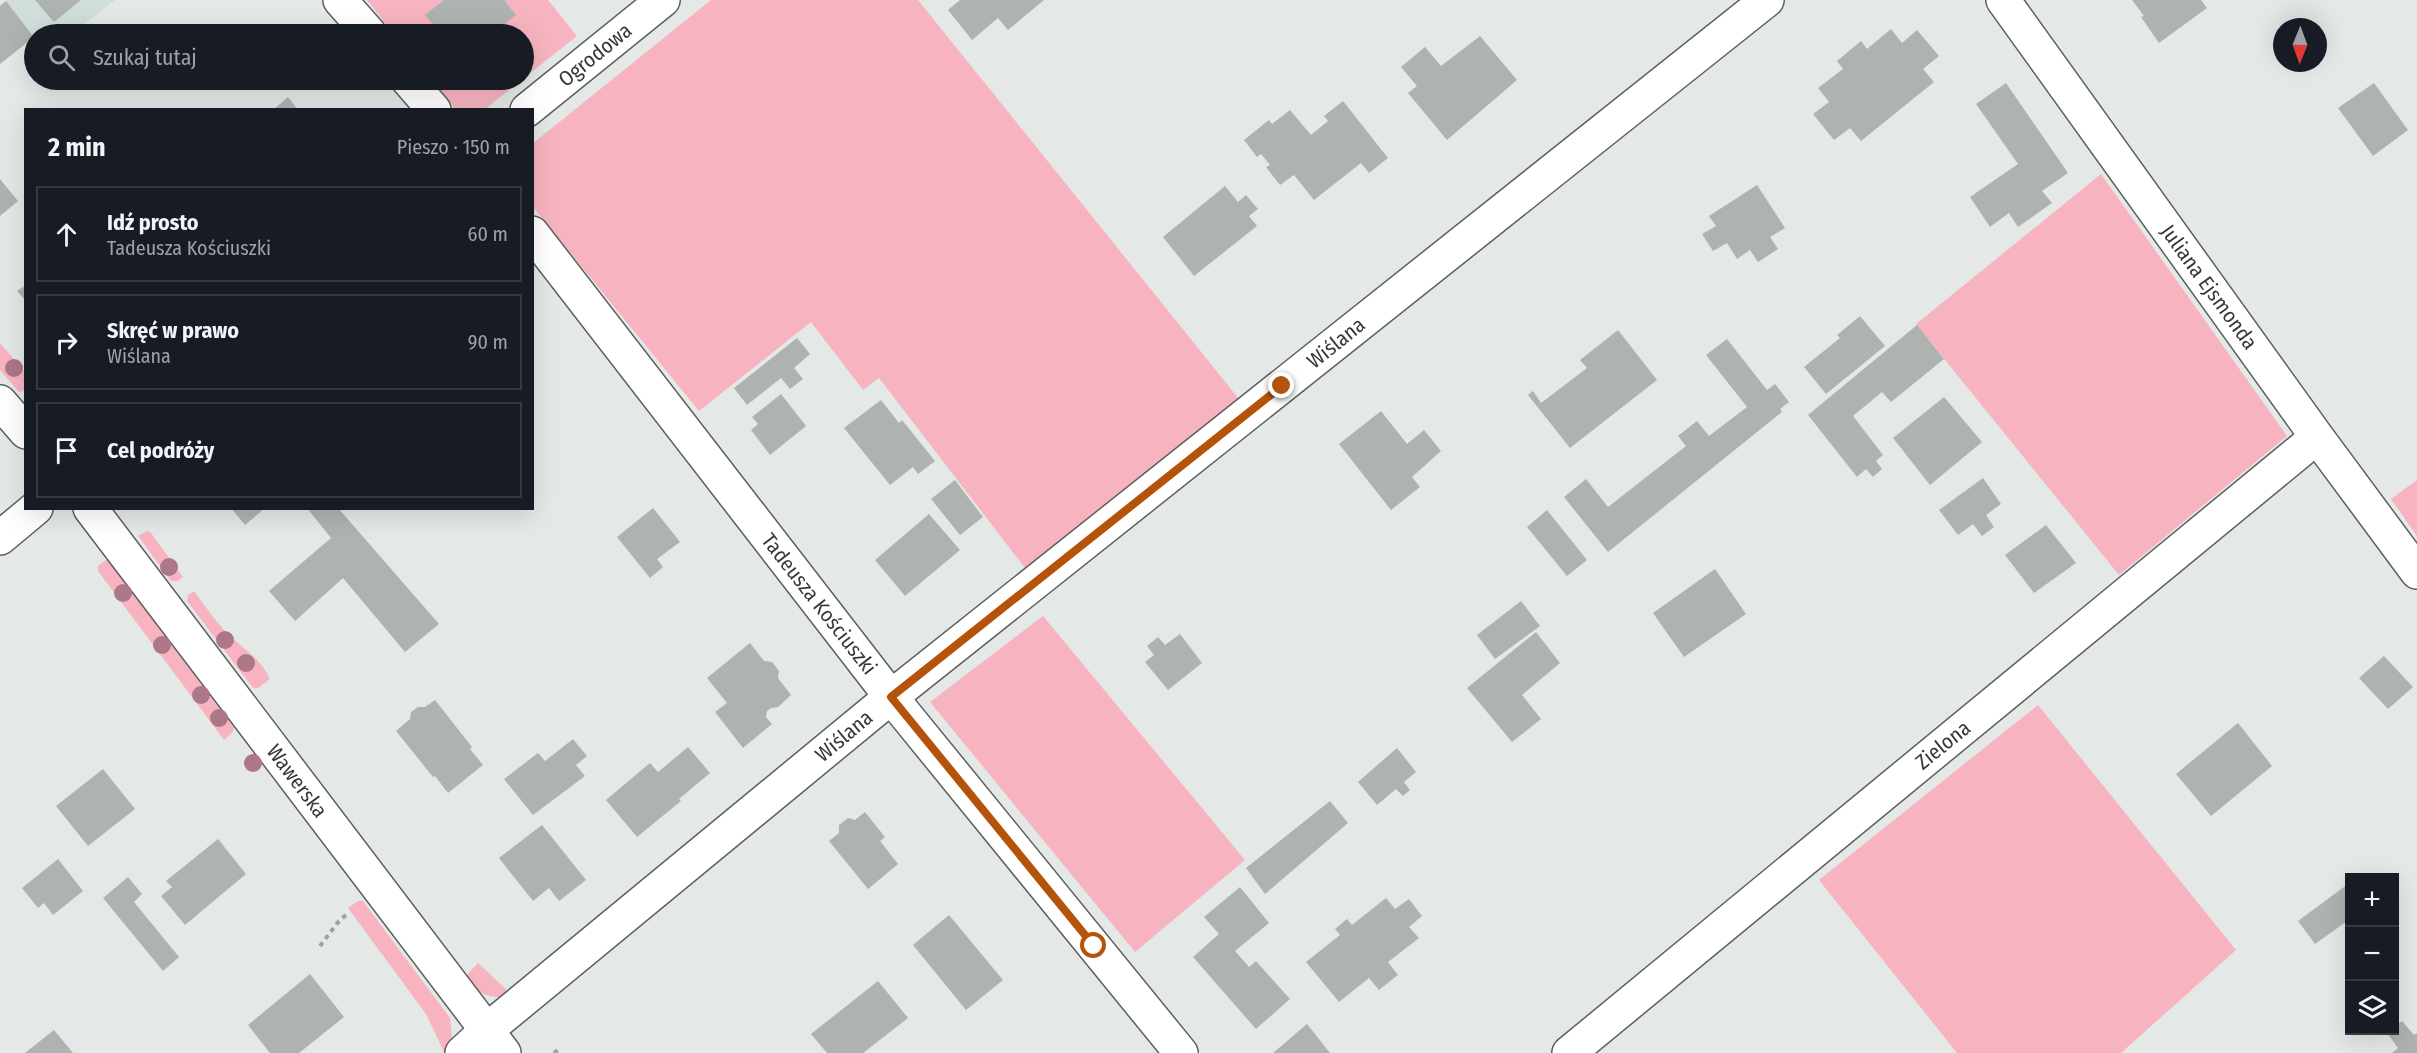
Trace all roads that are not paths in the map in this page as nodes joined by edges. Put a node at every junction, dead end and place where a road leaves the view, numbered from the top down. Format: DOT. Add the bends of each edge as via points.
graph roads {
  1 [pos="340,0"];
  2 [pos="663,0"];
  3 [pos="1767,0"];
  4 [pos="2003,0"];
  5 [pos="361,24"];
  6 [pos="417,90"];
  7 [pos="432,108"];
  8 [pos="529,108"];
  9 [pos="534,236"];
  10 [pos="0,402"];
  11 [pos="24,430"];
  12 [pos="2317,437"];
  13 [pos="34,510"];
  14 [pos="92,510"];
  15 [pos="0,538"];
  16 [pos="2417,572"];
  17 [pos="891,697"];
  18 [pos="496,1041"];
  19 [pos="462,1053"];
  20 [pos="1181,1053"];
  21 [pos="1569,1053"];
  1 -- 5 [label="street"];
  2 -- 8 [label="street, Ogrodowa"];
  3 -- 17 [label="street, Wiślana"];
  4 -- 12 [label="street, Juliana Ejsmonda"];
  6 -- 7 [label="street"];
  9 -- 17 [label="street, Tadeusza Kościuszki"];
  10 -- 11 [label="street"];
  12 -- 16 [label="street, Juliana Ejsmonda"];
  12 -- 21 [label="street, Zielona"];
  13 -- 15 [label="street"];
  14 -- 18 [label="street, Wawerska"];
  17 -- 18 [label="street, Wiślana"];
  17 -- 20 [label="street, Tadeusza Kościuszki"];
  18 -- 19 [label="street, Wiślana"];
}
